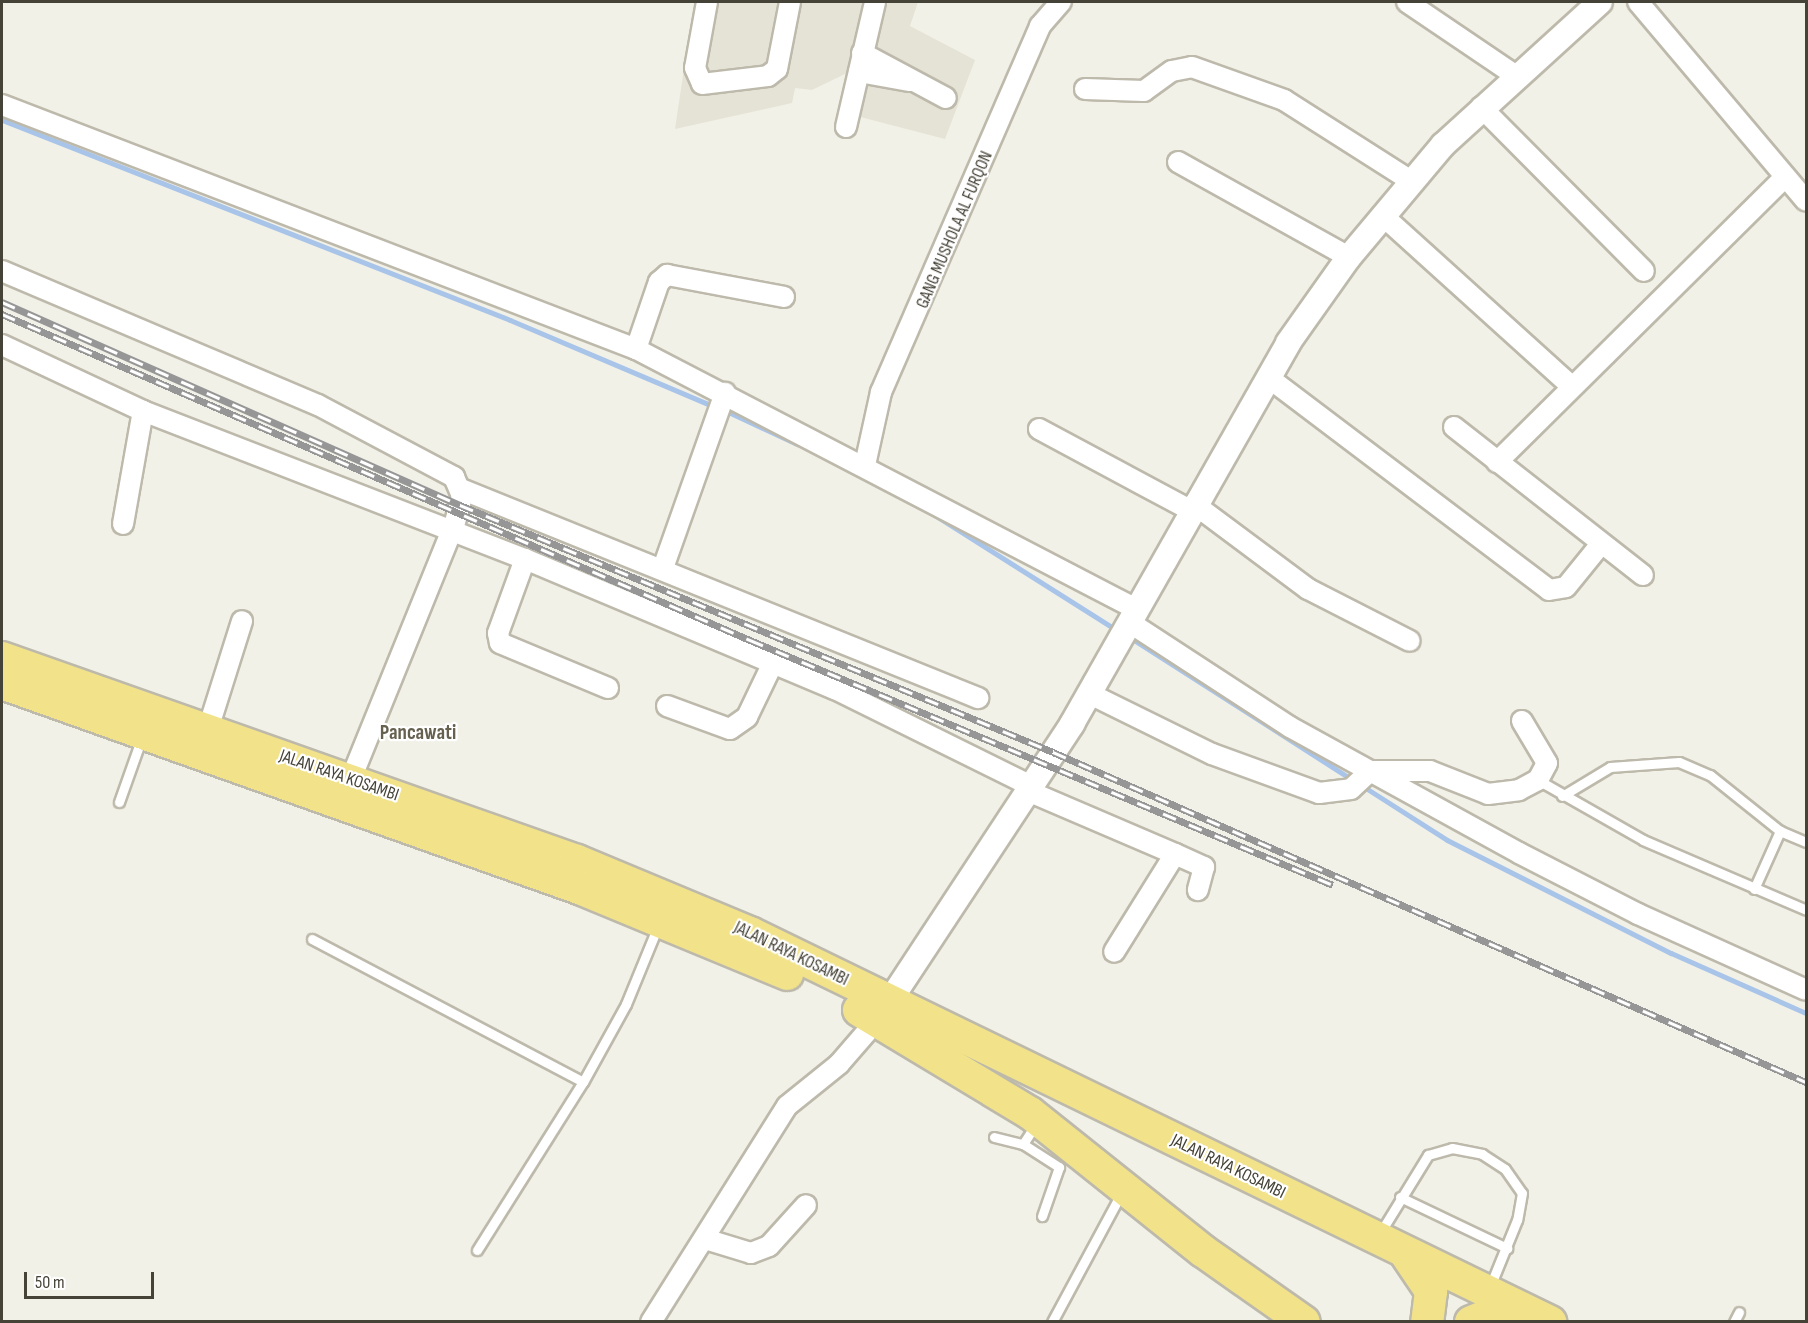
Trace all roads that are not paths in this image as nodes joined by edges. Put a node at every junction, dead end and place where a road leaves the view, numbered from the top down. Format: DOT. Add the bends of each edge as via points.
graph roads {
  1 [pos="706,2"];
  2 [pos="790,2"];
  3 [pos="875,2"];
  4 [pos="1061,2"];
  5 [pos="1407,2"];
  6 [pos="1600,2"];
  7 [pos="1638,2"];
  8 [pos="861,62"];
  9 [pos="1515,75"];
  10 [pos="1085,89"];
  11 [pos="946,98"];
  12 [pos="2,105"];
  13 [pos="1481,108"];
  14 [pos="846,127"];
  15 [pos="1179,162"];
  16 [pos="1785,177"];
  17 [pos="1411,182"];
  18 [pos="1806,201"];
  19 [pos="1382,214"];
  20 [pos="1349,257"];
  21 [pos="2,271"];
  22 [pos="1644,271"];
  23 [pos="784,297"];
  24 [pos="2,345"];
  25 [pos="636,349"];
  26 [pos="1269,378"];
  27 [pos="1570,386"];
  28 [pos="723,398"];
  29 [pos="143,411"];
  30 [pos="1454,427"];
  31 [pos="1039,429"];
  32 [pos="1497,462"];
  33 [pos="865,465"];
  34 [pos="461,489"];
  35 [pos="1192,507"];
  36 [pos="123,524"];
  37 [pos="452,531"];
  38 [pos="1601,544"];
  39 [pos="525,559"];
  40 [pos="663,568"];
  41 [pos="1643,575"];
  42 [pos="242,621"];
  43 [pos="1129,621"];
  44 [pos="1410,641"];
  45 [pos="2,658"];
  46 [pos="772,663"];
  47 [pos="2,683"];
  48 [pos="608,688"];
  49 [pos="1088,693"];
  50 [pos="978,698"];
  51 [pos="668,706"];
  52 [pos="1522,721"];
  53 [pos="144,732"];
  54 [pos="218,742"];
  55 [pos="351,779"];
  56 [pos="1362,779"];
  57 [pos="1538,780"];
  58 [pos="1469,786"];
  59 [pos="1030,788"];
  60 [pos="1562,796"];
  61 [pos="119,802"];
  62 [pos="1445,812"];
  63 [pos="1780,831"];
  64 [pos="1806,842"];
  65 [pos="1175,854"];
  66 [pos="1755,889"];
  67 [pos="1198,890"];
  68 [pos="1806,910"];
  69 [pos="660,919"];
  70 [pos="312,939"];
  71 [pos="1114,952"];
  72 [pos="1806,990"];
  73 [pos="884,1011"];
  74 [pos="583,1082"];
  75 [pos="1031,1132"];
  76 [pos="994,1137"];
  77 [pos="1125,1186"];
  78 [pos="1400,1197"];
  79 [pos="806,1205"];
  80 [pos="1041,1216"];
  81 [pos="705,1239"];
  82 [pos="1390,1244"];
  83 [pos="1507,1248"];
  84 [pos="477,1250"];
  85 [pos="1488,1292"];
  86 [pos="1739,1311"];
  87 [pos="1549,1321"];
  88 [pos="651,1322"];
  89 [pos="1052,1322"];
  90 [pos="1304,1322"];
  91 [pos="1427,1322"];
  92 [pos="1471,1322"];
  93 [pos="1734,1322"];
  1 -- 2 [label="street" via="695,68 702,84 768,76 777,69"];
  3 -- 8 [label="street"];
  4 -- 33 [label="street, GANG MUSHOLA AL FURQON" via="1040,26 881,392"];
  5 -- 9 [label="street"];
  6 -- 9 [label="street"];
  7 -- 16 [label="street"];
  8 -- 11 [label="street" via="905,72 910,81"];
  8 -- 14 [label="street"];
  9 -- 13 [label="street"];
  10 -- 17 [label="street" via="1144,91 1172,71 1192,68 1284,100"];
  12 -- 25 [label="street"];
  13 -- 17 [label="street"];
  13 -- 22 [label="street"];
  15 -- 20 [label="street"];
  16 -- 18 [label="street"];
  16 -- 27 [label="street"];
  17 -- 19 [label="street"];
  19 -- 20 [label="street"];
  19 -- 27 [label="street"];
  20 -- 26 [label="street"];
  21 -- 34 [label="street" via="337,414 444,468"];
  23 -- 25 [label="street" via="668,274 659,282"];
  24 -- 29 [label="street"];
  25 -- 28 [label="street"];
  26 -- 35 [label="street"];
  26 -- 38 [label="street" via="1549,590 1566,587"];
  27 -- 32 [label="street"];
  28 -- 33 [label="street"];
  28 -- 40 [label="street"];
  29 -- 36 [label="street"];
  29 -- 37 [label="street"];
  30 -- 32 [label="street"];
  31 -- 35 [label="street"];
  32 -- 38 [label="street"];
  33 -- 43 [label="street"];
  34 -- 37 [label="street"];
  34 -- 40 [label="street"];
  35 -- 43 [label="street"];
  35 -- 44 [label="street" via="1308,589"];
  37 -- 39 [label="street"];
  37 -- 55 [label="street"];
  38 -- 41 [label="street"];
  39 -- 46 [label="street"];
  39 -- 48 [label="street" via="498,633 500,643"];
  40 -- 50 [label="street"];
  42 -- 54 [label="street"];
  43 -- 49 [label="street"];
  43 -- 56 [label="street"];
  45 -- 54 [label="highway, JALAN RAYA KOSAMBI"];
  46 -- 51 [label="street" via="747,717 730,729"];
  46 -- 59 [label="street"];
  47 -- 53 [label="highway, JALAN RAYA KOSAMBI"];
  49 -- 56 [label="street" via="1294,788 1338,795"];
  49 -- 59 [label="street"];
  52 -- 57 [label="street" via="1547,763"];
  53 -- 54 [label="highway, JALAN RAYA KOSAMBI"];
  53 -- 61 [label="lane"];
  54 -- 55 [label="highway, JALAN RAYA KOSAMBI"];
  54 -- 69 [label="highway, JALAN RAYA KOSAMBI"];
  55 -- 73 [label="highway, JALAN RAYA KOSAMBI" via="639,885"];
  56 -- 58 [label="street" via="1430,771"];
  56 -- 62 [label="street"];
  57 -- 58 [label="street" via="1502,794"];
  57 -- 60 [label="lane"];
  58 -- 62 [label="street"];
  59 -- 65 [label="street"];
  59 -- 73 [label="street"];
  60 -- 63 [label="lane" via="1610,767 1679,762 1710,775"];
  60 -- 66 [label="lane" via="1652,844"];
  62 -- 72 [label="street" via="1638,914"];
  63 -- 64 [label="lane"];
  63 -- 66 [label="lane"];
  65 -- 67 [label="street" via="1204,867"];
  65 -- 71 [label="street"];
  66 -- 68 [label="lane"];
  69 -- 73 [label="highway, JALAN RAYA KOSAMBI"];
  69 -- 74 [label="lane" via="626,1004"];
  70 -- 74 [label="lane"];
  73 -- 75 [label="highway, JALAN RAYA KOSAMBI"];
  73 -- 81 [label="street" via="839,1064 787,1106"];
  73 -- 82 [label="highway, JALAN RAYA KOSAMBI"];
  74 -- 84 [label="lane"];
  75 -- 76 [label="lane"];
  75 -- 77 [label="highway, JALAN RAYA KOSAMBI"];
  75 -- 80 [label="lane" via="1059,1167"];
  77 -- 89 [label="lane"];
  77 -- 90 [label="highway, JALAN RAYA KOSAMBI" via="1203,1251"];
  78 -- 82 [label="lane"];
  78 -- 83 [label="lane"];
  78 -- 83 [label="lane" via="1428,1155 1452,1149 1482,1154 1505,1169 1522,1193"];
  79 -- 81 [label="street" via="769,1246 751,1253"];
  81 -- 88 [label="street"];
  82 -- 85 [label="highway, JALAN RAYA KOSAMBI"];
  82 -- 91 [label="highway" via="1431,1292"];
  83 -- 85 [label="lane"];
  85 -- 87 [label="highway, JALAN RAYA KOSAMBI"];
  86 -- 93 [label="lane"];
  87 -- 92 [label="highway" via="1493,1313"];
}
